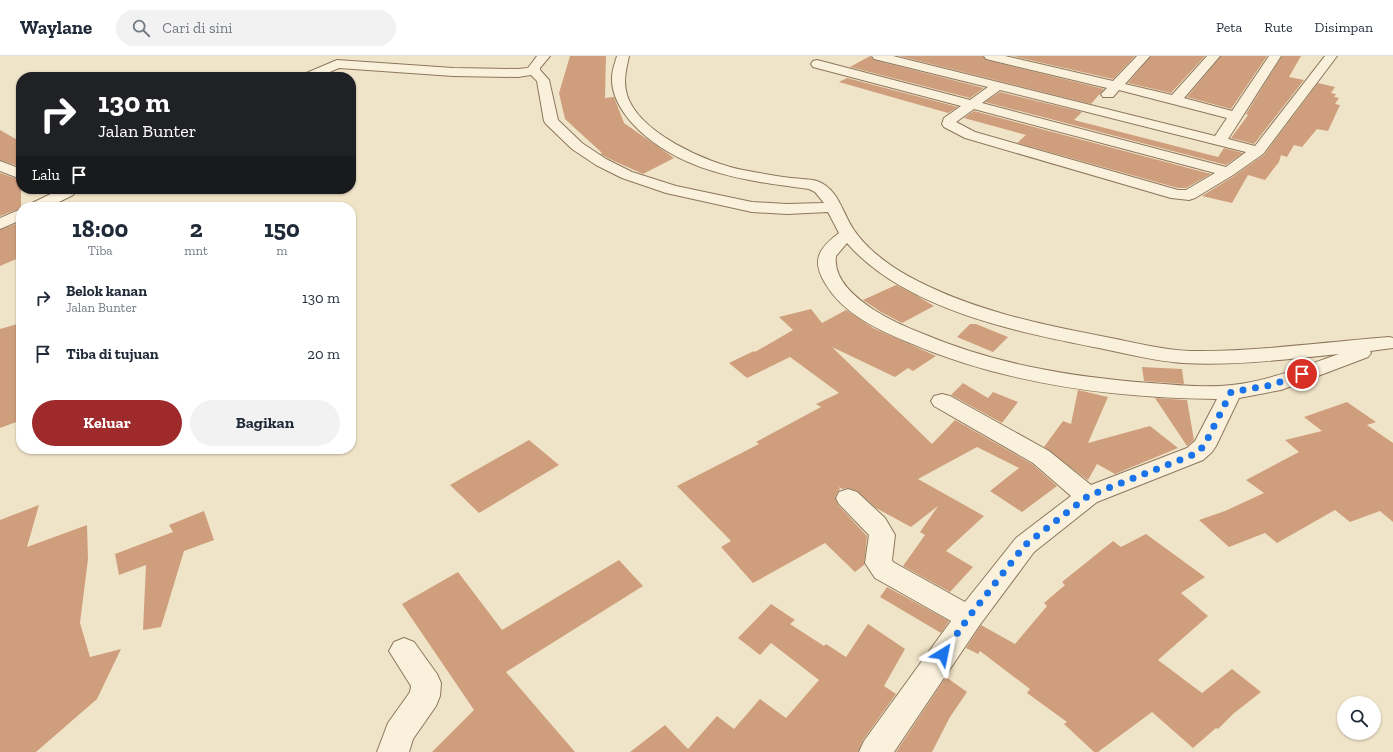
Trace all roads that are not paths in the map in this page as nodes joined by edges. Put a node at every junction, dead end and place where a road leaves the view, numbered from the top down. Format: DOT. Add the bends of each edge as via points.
graph roads {
  1 [pos="544,56"];
  2 [pos="623,56"];
  3 [pos="830,56"];
  4 [pos="878,56"];
  5 [pos="990,56"];
  6 [pos="1043,56"];
  7 [pos="1144,56"];
  8 [pos="1214,56"];
  9 [pos="1275,56"];
  10 [pos="1330,56"];
  11 [pos="1031,65"];
  12 [pos="534,71"];
  13 [pos="319,72"];
  14 [pos="998,86"];
  15 [pos="1116,86"];
  16 [pos="1174,100"];
  17 [pos="969,105"];
  18 [pos="1093,109"];
  19 [pos="1234,116"];
  20 [pos="1219,141"];
  21 [pos="1258,151"];
  22 [pos="0,166"];
  23 [pos="16,172"];
  24 [pos="1228,172"];
  25 [pos="59,194"];
  26 [pos="45,202"];
  27 [pos="834,207"];
  28 [pos="16,216"];
  29 [pos="0,224"];
  30 [pos="848,234"];
  31 [pos="1391,343"];
  32 [pos="1231,392"];
  33 [pos="942,401"];
  34 [pos="1088,496"];
  35 [pos="848,498"];
  36 [pos="968,618"];
  37 [pos="404,651"];
  38 [pos="393,752"];
  39 [pos="875,752"];
  1 -- 12 [label="street"];
  2 -- 27 [label="street" via="619,72 621,100 649,132 695,160 720,169 813,185 822,189"];
  3 -- 17 [label="street" via="817,64"];
  4 -- 14 [label="street"];
  5 -- 11 [label="street"];
  6 -- 11 [label="street"];
  7 -- 15 [label="street"];
  8 -- 16 [label="street"];
  9 -- 19 [label="street"];
  10 -- 21 [label="street"];
  11 -- 15 [label="street"];
  12 -- 13 [label="street" via="453,72 336,64"];
  12 -- 27 [label="street" via="543,80 551,121 578,146 621,172 672,190 752,207"];
  14 -- 17 [label="street"];
  14 -- 18 [label="street"];
  15 -- 16 [label="street"];
  15 -- 18 [label="street"];
  16 -- 19 [label="street"];
  17 -- 24 [label="street"];
  17 -- 24 [label="street" via="949,121 949,124 970,135 1177,194 1189,195"];
  18 -- 20 [label="street"];
  19 -- 20 [label="street"];
  20 -- 21 [label="street"];
  21 -- 24 [label="street"];
  22 -- 23 [label="street"];
  25 -- 26 [label="street"];
  27 -- 30 [label="street"];
  28 -- 29 [label="street"];
  30 -- 31 [label="street" via="877,263 934,295 981,313 1064,335 1190,357 1294,352"];
  30 -- 32 [label="street" via="830,248 826,259 827,270 840,292 886,326 957,355 1006,369 1098,384"];
  31 -- 32 [label="street" via="1272,385"];
  32 -- 34 [label="street" via="1204,446 1195,454"];
  33 -- 34 [label="street" via="1041,457"];
  34 -- 36 [label="street" via="1025,545"];
  35 -- 36 [label="street" via="876,525 882,535 878,562 884,570"];
  36 -- 39 [label="street"];
  37 -- 38 [label="street" via="426,683 425,696 399,733"];
}
